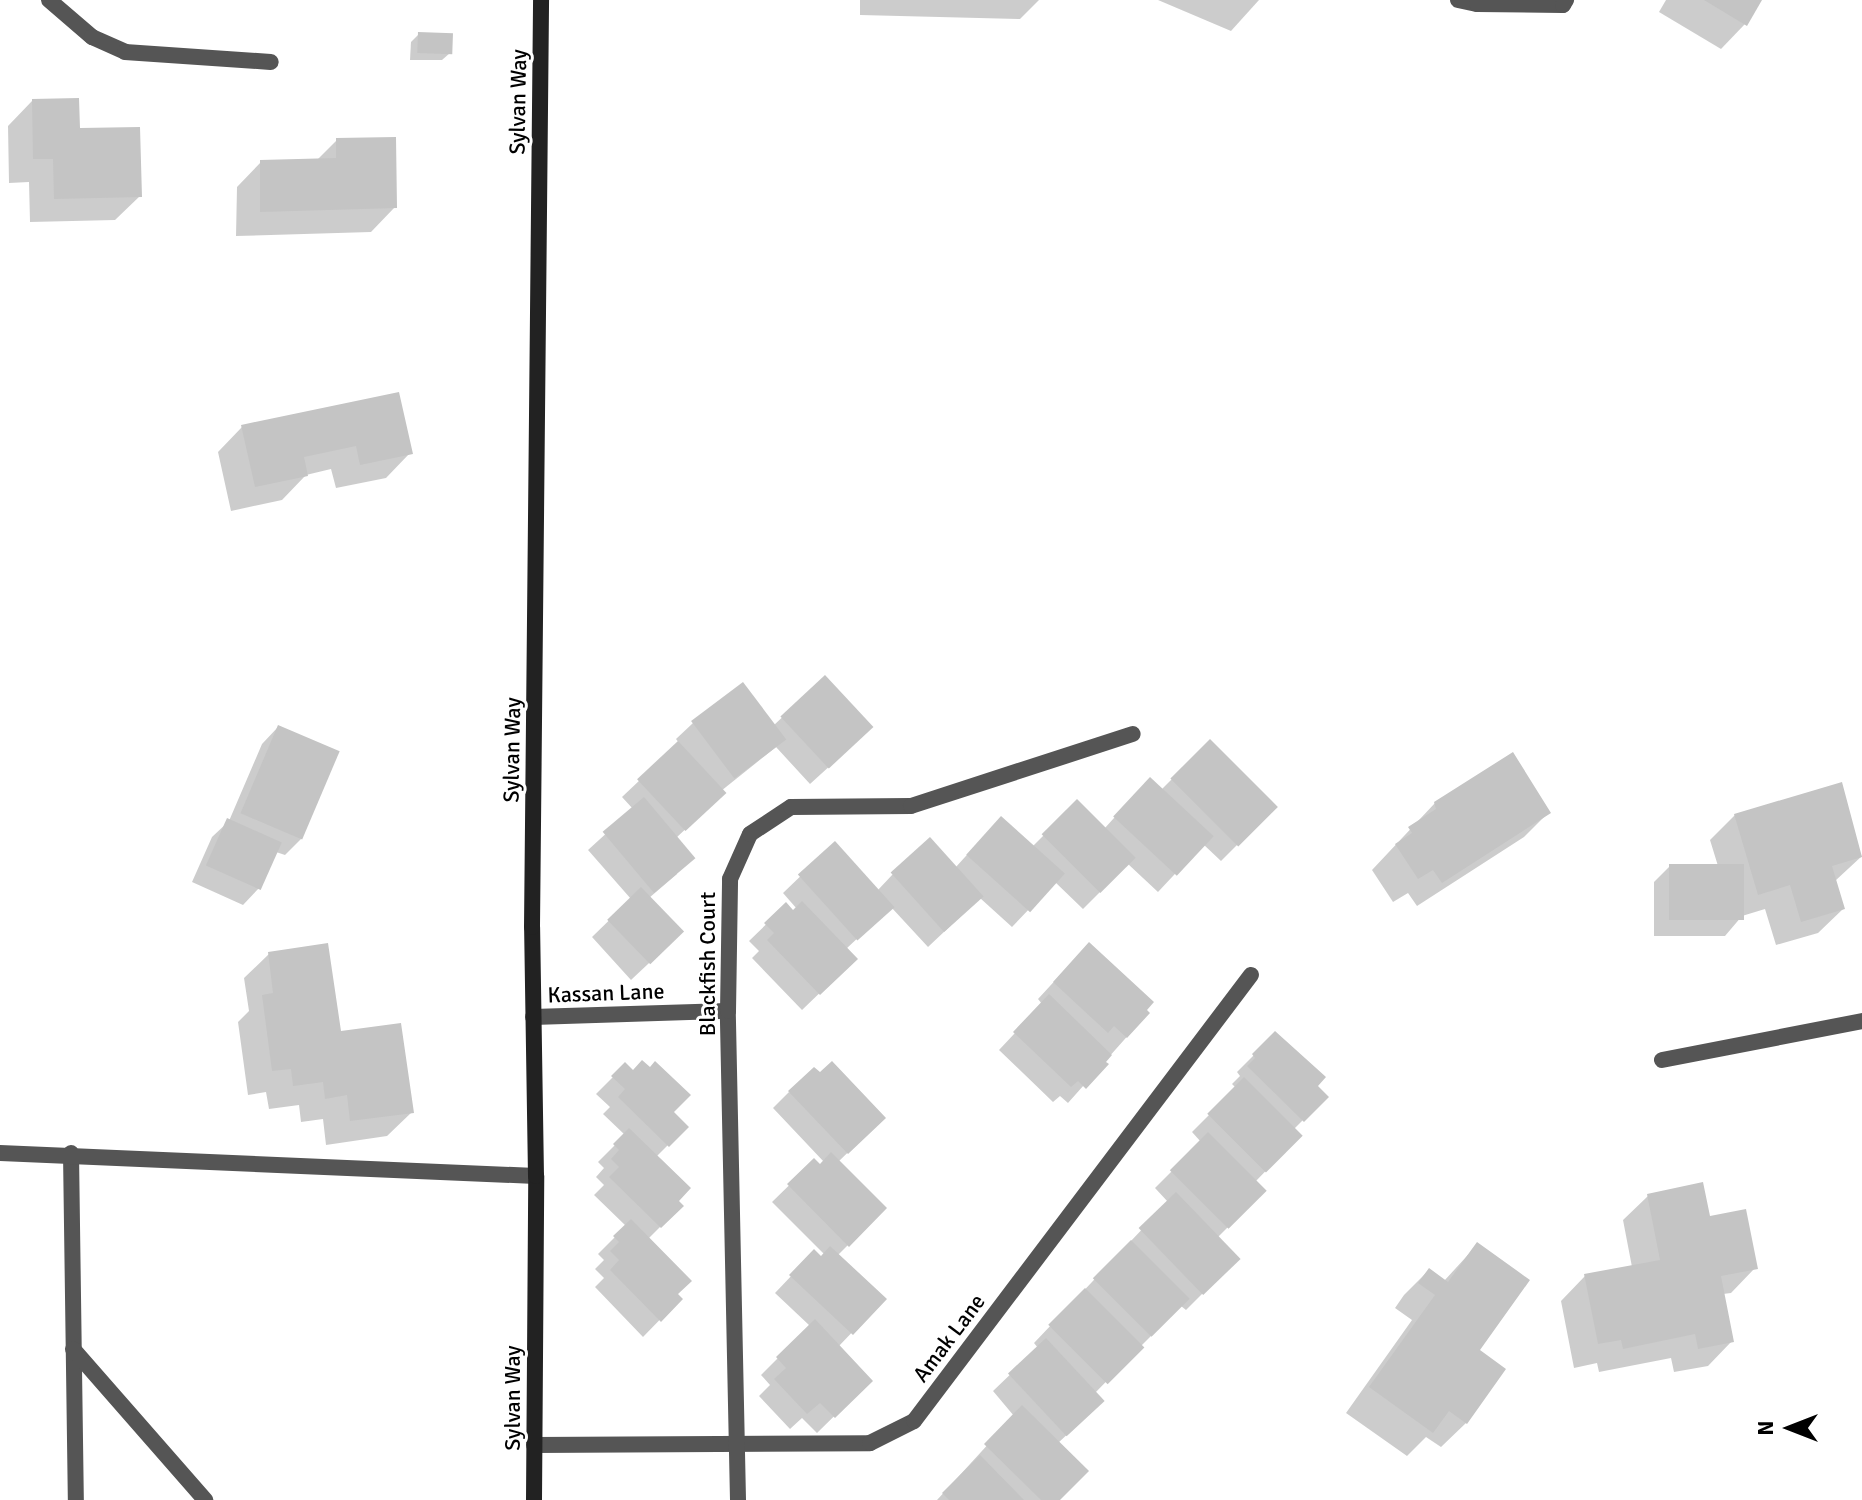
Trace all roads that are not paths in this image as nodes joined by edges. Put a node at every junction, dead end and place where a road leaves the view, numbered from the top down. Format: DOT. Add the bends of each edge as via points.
graph roads {
  1 [pos="49,0"];
  2 [pos="541,0"];
  3 [pos="1458,0"];
  4 [pos="1566,0"];
  5 [pos="271,62"];
  6 [pos="1133,734"];
  7 [pos="1251,975"];
  8 [pos="728,1011"];
  9 [pos="533,1017"];
  10 [pos="1862,1021"];
  11 [pos="1662,1060"];
  12 [pos="0,1153"];
  13 [pos="71,1153"];
  14 [pos="536,1176"];
  15 [pos="73,1349"];
  16 [pos="738,1441"];
  17 [pos="534,1445"];
  18 [pos="76,1500"];
  19 [pos="205,1500"];
  20 [pos="534,1500"];
  21 [pos="738,1500"];
  1 -- 5 [label="street" via="92,37 125,52"];
  2 -- 9 [label="main road, Sylvan Way"];
  3 -- 4 [label="street" via="1549,5"];
  6 -- 8 [label="street, Blackfish Court" via="911,806 791,807 750,834 730,879"];
  7 -- 16 [label="street, Amak Lane" via="914,1421 870,1443"];
  8 -- 9 [label="street, Kassan Lane"];
  8 -- 16 [label="street, Blackfish Court"];
  9 -- 14 [label="main road, Sylvan Way"];
  10 -- 11 [label="street"];
  12 -- 13 [label="street"];
  13 -- 14 [label="street"];
  13 -- 15 [label="street"];
  14 -- 17 [label="main road, Sylvan Way"];
  15 -- 18 [label="street"];
  15 -- 19 [label="street"];
  16 -- 17 [label="street, Amak Lane"];
  16 -- 21 [label="street, Blackfish Court"];
  17 -- 20 [label="main road, Sylvan Way"];
}
